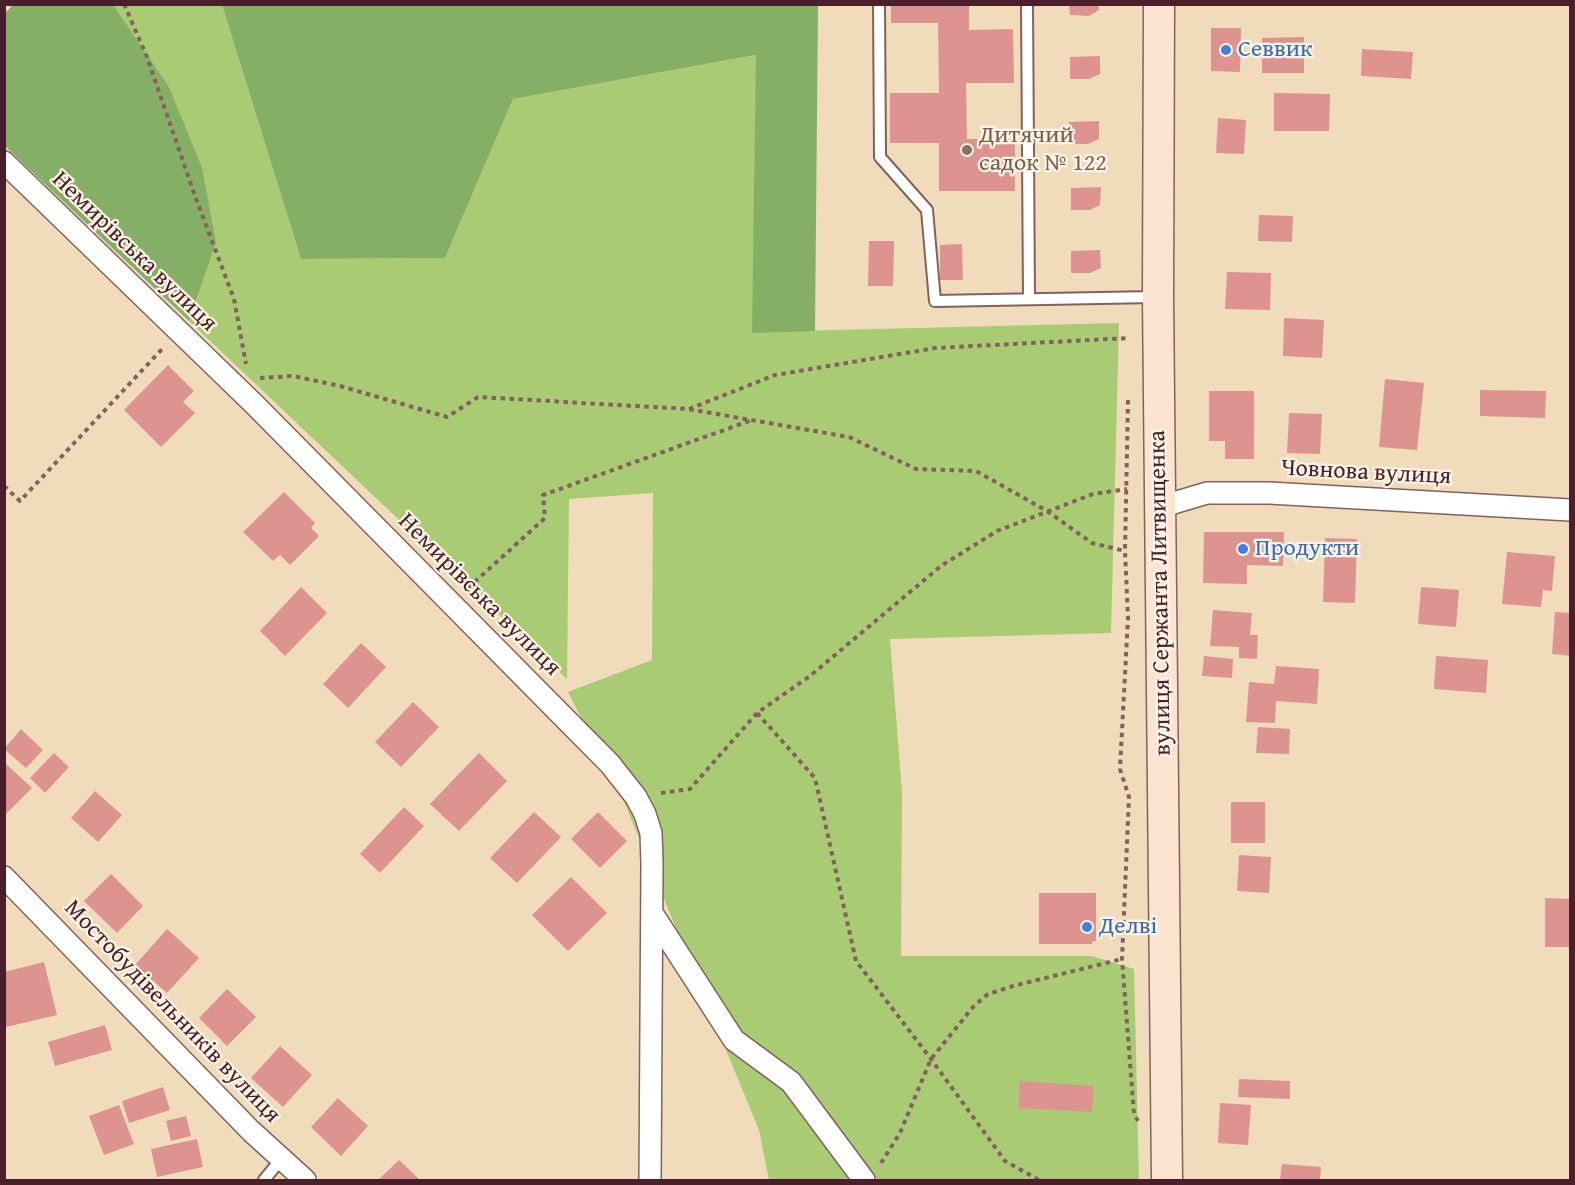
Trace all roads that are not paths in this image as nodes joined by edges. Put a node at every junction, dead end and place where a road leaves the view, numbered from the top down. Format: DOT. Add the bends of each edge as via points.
graph roads {
  1 [pos="879,4"];
  2 [pos="1027,4"];
  3 [pos="1159,4"];
  4 [pos="4,162"];
  5 [pos="1144,297"];
  6 [pos="1029,299"];
  7 [pos="1160,507"];
  8 [pos="1570,510"];
  9 [pos="4,877"];
  10 [pos="652,913"];
  11 [pos="282,1158"];
  12 [pos="869,1176"];
  13 [pos="264,1180"];
  14 [pos="305,1180"];
  15 [pos="650,1180"];
  16 [pos="1167,1180"];
  1 -- 6 [label="lane" via="880,157 927,210 935,301"];
  2 -- 6 [label="lane"];
  3 -- 5 [label="main road, вулиця Сержанта Литвищенка"];
  4 -- 10 [label="street, Немирівська вулиця" via="254,404 610,764 636,797 651,833"];
  5 -- 6 [label="lane"];
  5 -- 7 [label="main road, вулиця Сержанта Литвищенка"];
  7 -- 8 [label="street, Човнова вулиця" via="1207,493 1269,493"];
  7 -- 16 [label="main road, вулиця Сержанта Литвищенка"];
  9 -- 11 [label="street, Мостобудівельників вулиця" via="251,1131"];
  10 -- 12 [label="street" via="734,1040 791,1082"];
  10 -- 15 [label="street, Немирівська вулиця"];
  11 -- 13 [label="lane"];
  11 -- 14 [label="street, Мостобудівельників вулиця"];
}
